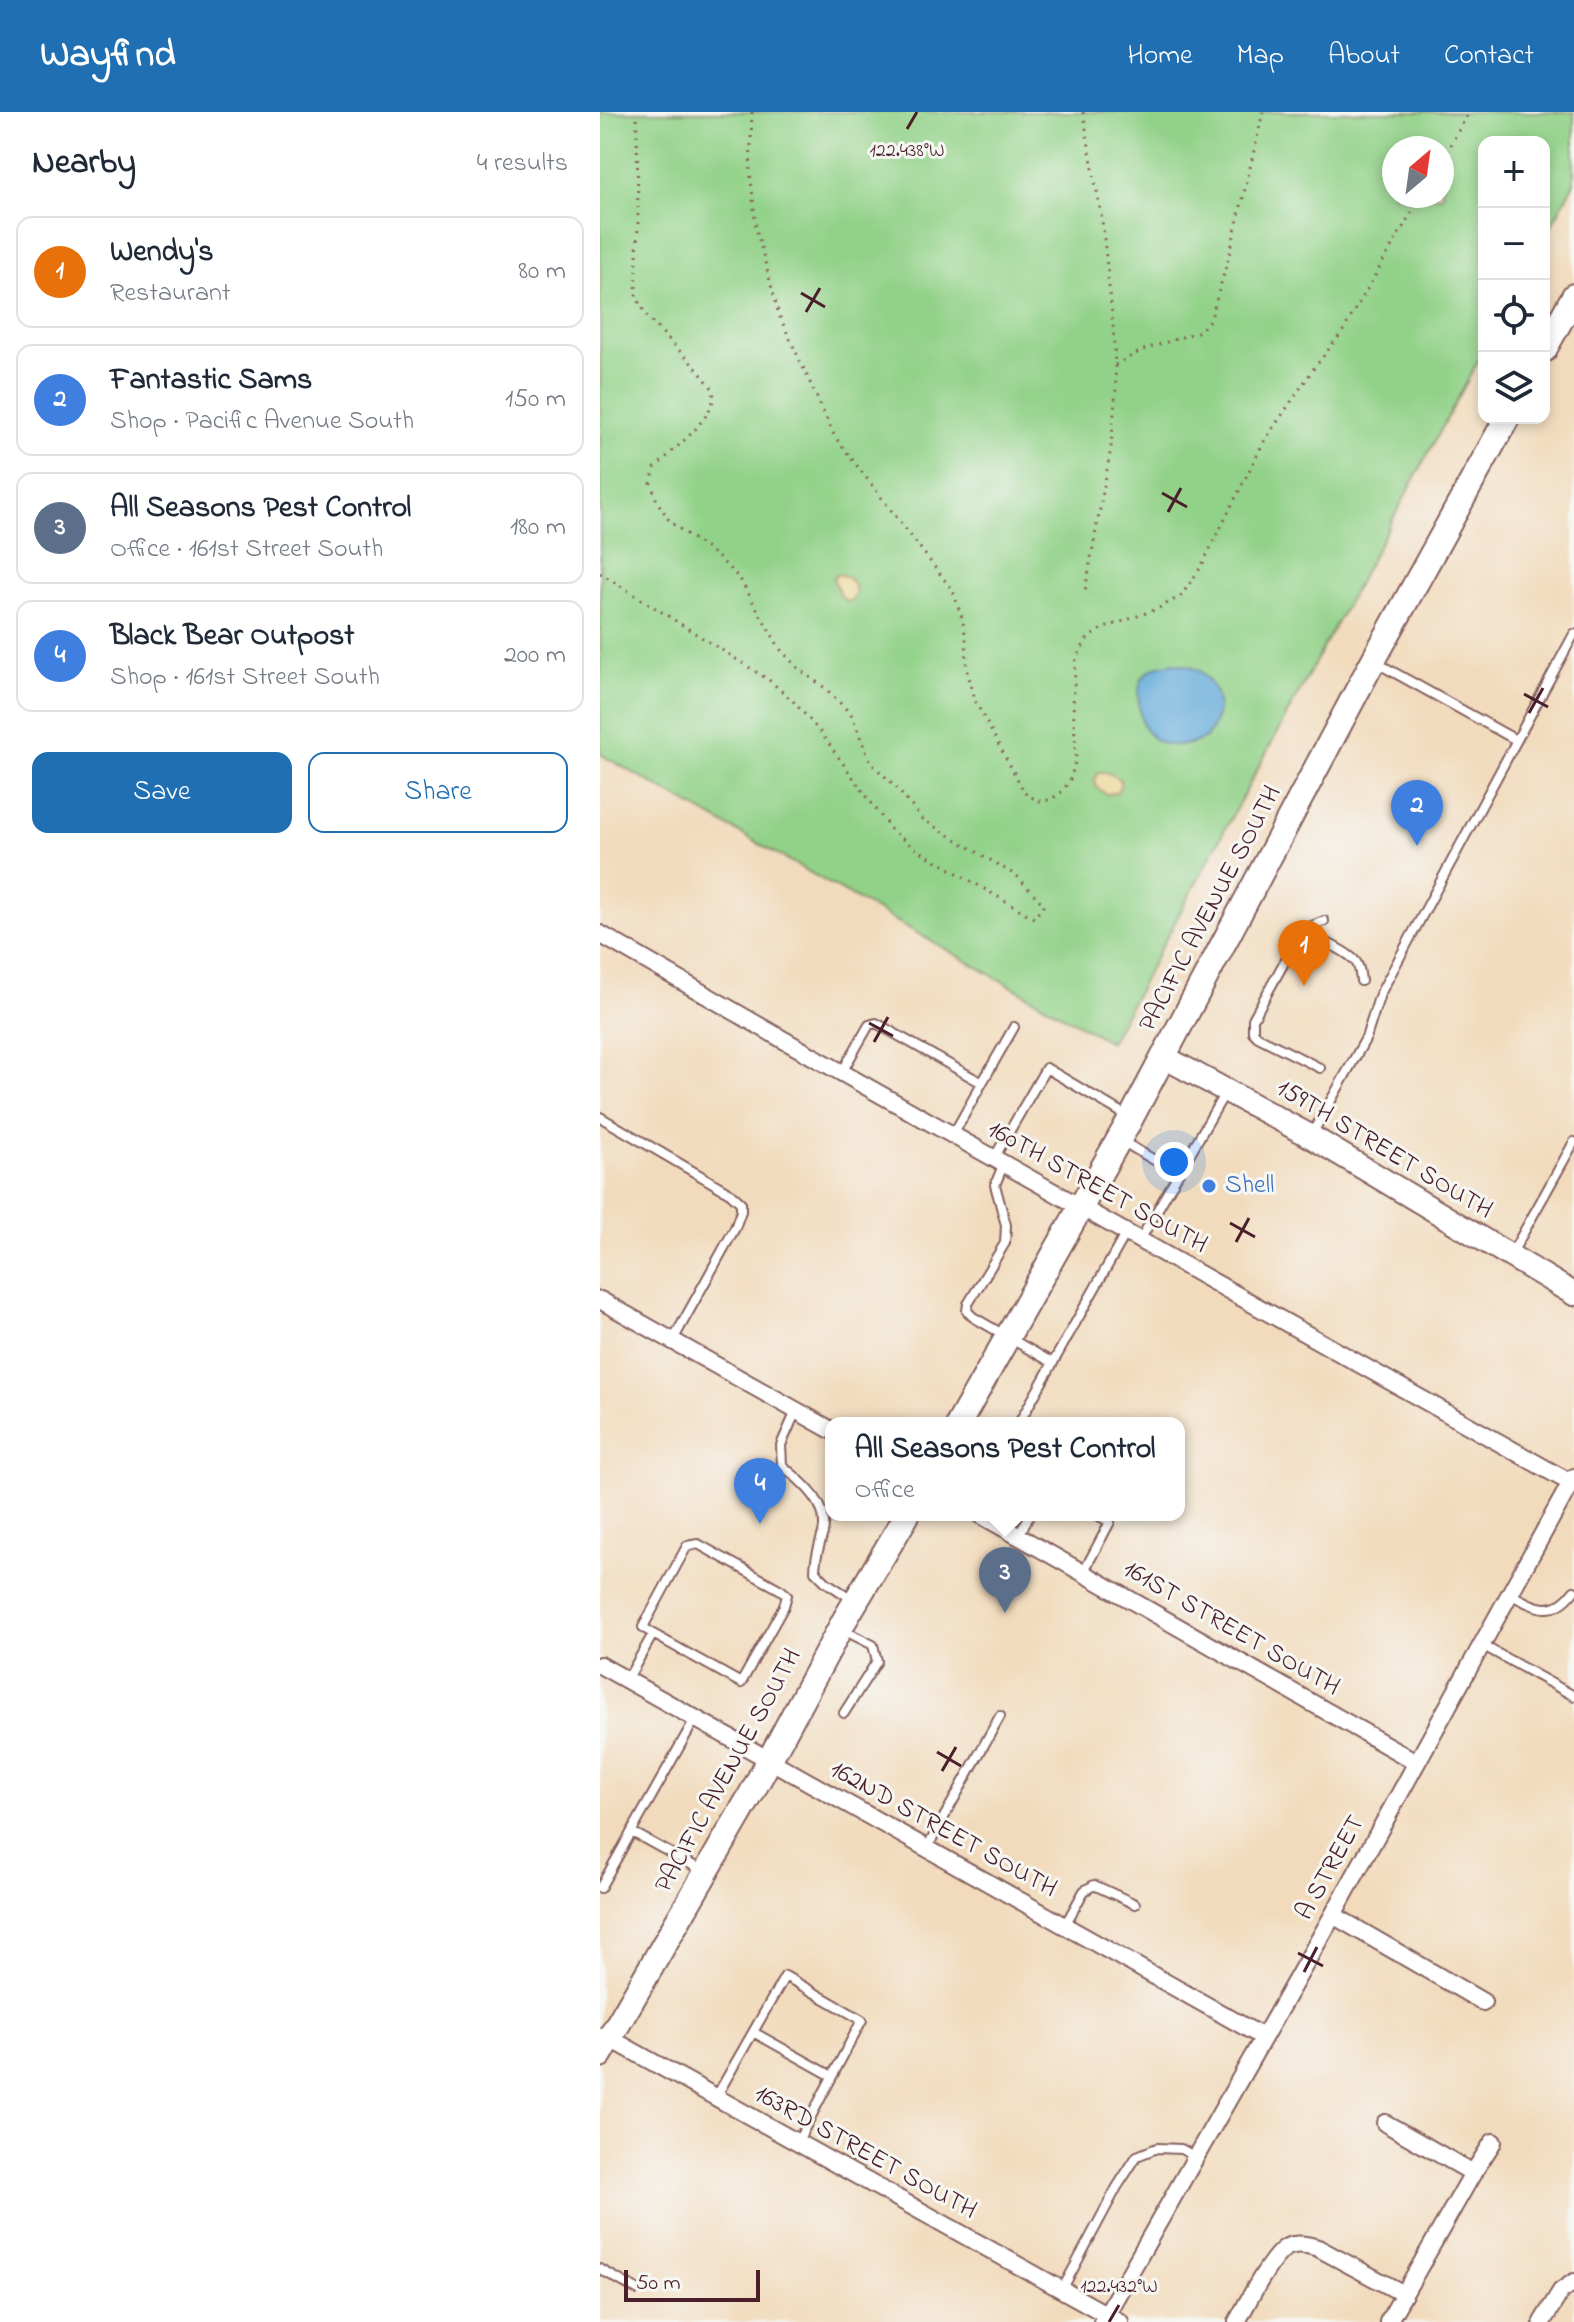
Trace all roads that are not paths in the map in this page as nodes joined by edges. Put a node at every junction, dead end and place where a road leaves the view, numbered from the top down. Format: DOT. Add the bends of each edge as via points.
graph roads {
  1 [pos="1574,296"];
  2 [pos="1550,342"];
  3 [pos="1504,424"];
  4 [pos="1574,634"];
  5 [pos="1373,661"];
  6 [pos="1516,740"];
  7 [pos="1324,921"];
  8 [pos="600,934"];
  9 [pos="1303,934"];
  10 [pos="1361,981"];
  11 [pos="1014,1027"];
  12 [pos="1164,1057"];
  13 [pos="1320,1068"];
  14 [pos="841,1072"];
  15 [pos="982,1083"];
  16 [pos="1226,1091"];
  17 [pos="600,1117"];
  18 [pos="1131,1118"];
  19 [pos="953,1135"];
  20 [pos="1310,1136"];
  21 [pos="1119,1140"];
  22 [pos="1574,1142"];
  23 [pos="999,1161"];
  24 [pos="1178,1174"];
  25 [pos="1082,1207"];
  26 [pos="1133,1236"];
  27 [pos="1510,1257"];
  28 [pos="1574,1294"];
  29 [pos="600,1300"];
  30 [pos="1007,1337"];
  31 [pos="672,1341"];
  32 [pos="1053,1363"];
  33 [pos="796,1411"];
  34 [pos="962,1417"];
  35 [pos="1022,1417"];
  36 [pos="825,1427"];
  37 [pos="1572,1480"];
  38 [pos="903,1521"];
  39 [pos="992,1521"];
  40 [pos="1027,1521"];
  41 [pos="1108,1521"];
  42 [pos="1018,1536"];
  43 [pos="1083,1573"];
  44 [pos="1574,1591"];
  45 [pos="1509,1594"];
  46 [pos="856,1601"];
  47 [pos="840,1628"];
  48 [pos="653,1634"];
  49 [pos="1481,1644"];
  50 [pos="600,1665"];
  51 [pos="627,1680"];
  52 [pos="1574,1696"];
  53 [pos="844,1713"];
  54 [pos="1000,1716"];
  55 [pos="695,1719"];
  56 [pos="769,1760"];
  57 [pos="1416,1762"];
  58 [pos="632,1832"];
  59 [pos="927,1849"];
  60 [pos="706,1872"];
  61 [pos="600,1888"];
  62 [pos="1135,1904"];
  63 [pos="1333,1915"];
  64 [pos="1065,1926"];
  65 [pos="1483,2002"];
  66 [pos="753,2032"];
  67 [pos="1263,2037"];
  68 [pos="603,2042"];
  69 [pos="832,2076"];
  70 [pos="716,2098"];
  71 [pos="1385,2123"];
  72 [pos="1493,2142"];
  73 [pos="797,2143"];
  74 [pos="1196,2157"];
  75 [pos="1473,2173"];
  76 [pos="600,2269"];
  77 [pos="1574,2282"];
  78 [pos="637,2290"];
  79 [pos="1062,2290"];
  80 [pos="1404,2294"];
  81 [pos="1109,2320"];
  82 [pos="1237,2322"];
  83 [pos="1388,2322"];
  84 [pos="1542,2322"];
  1 -- 2 [label="main road"];
  3 -- 5 [label="main road, PACIFIC AVENUE SOUTH"];
  4 -- 6 [label="lane"];
  5 -- 6 [label="lane"];
  5 -- 12 [label="main road, PACIFIC AVENUE SOUTH"];
  6 -- 20 [label="lane" via="1380,994 1366,1038"];
  7 -- 9 [label="lane"];
  8 -- 14 [label="street, 160TH STREET SOUTH"];
  9 -- 10 [label="lane" via="1353,958"];
  9 -- 13 [label="lane" via="1251,1026 1258,1037"];
  11 -- 15 [label="lane"];
  12 -- 16 [label="street, 159TH STREET SOUTH"];
  12 -- 18 [label="main road, PACIFIC AVENUE SOUTH"];
  14 -- 15 [label="lane" via="869,1025 876,1023"];
  14 -- 19 [label="street, 160TH STREET SOUTH"];
  15 -- 19 [label="lane"];
  16 -- 20 [label="street, 159TH STREET SOUTH"];
  16 -- 24 [label="lane"];
  17 -- 31 [label="lane" via="741,1203 735,1228"];
  18 -- 21 [label="main road, PACIFIC AVENUE SOUTH"];
  18 -- 23 [label="lane" via="1046,1068"];
  19 -- 23 [label="street, 160TH STREET SOUTH"];
  20 -- 27 [label="street, 159TH STREET SOUTH"];
  21 -- 24 [label="lane"];
  21 -- 25 [label="main road, PACIFIC AVENUE SOUTH"];
  22 -- 27 [label="lane"];
  23 -- 25 [label="street, 160TH STREET SOUTH"];
  23 -- 30 [label="lane" via="995,1185 1006,1225 1005,1243 967,1311"];
  24 -- 26 [label="lane"];
  25 -- 26 [label="street, 160TH STREET SOUTH"];
  25 -- 30 [label="main road, PACIFIC AVENUE SOUTH"];
  26 -- 32 [label="lane"];
  26 -- 37 [label="street, 160TH STREET SOUTH"];
  27 -- 28 [label="street, 159TH STREET SOUTH"];
  29 -- 31 [label="street"];
  30 -- 32 [label="lane"];
  30 -- 34 [label="main road, PACIFIC AVENUE SOUTH"];
  31 -- 33 [label="street"];
  32 -- 35 [label="lane"];
  33 -- 36 [label="street"];
  33 -- 46 [label="lane" via="781,1445 782,1465 824,1511 815,1571"];
  37 -- 45 [label="street, A STREET"];
  38 -- 46 [label="main road, PACIFIC AVENUE SOUTH"];
  39 -- 42 [label="street, 161ST STREET SOUTH"];
  40 -- 42 [label="lane"];
  41 -- 43 [label="lane"];
  42 -- 43 [label="street, 161ST STREET SOUTH"];
  43 -- 57 [label="street, 161ST STREET SOUTH"];
  44 -- 45 [label="lane" via="1558,1607 1546,1609"];
  45 -- 49 [label="street, A STREET"];
  46 -- 47 [label="main road, PACIFIC AVENUE SOUTH"];
  47 -- 53 [label="lane" via="873,1645 877,1661"];
  47 -- 56 [label="main road, PACIFIC AVENUE SOUTH"];
  48 -- 48 [label="lane" via="741,1683 787,1595 698,1544 687,1546 643,1627"];
  48 -- 51 [label="lane"];
  49 -- 52 [label="lane"];
  49 -- 57 [label="street, A STREET"];
  50 -- 51 [label="street, 162ND STREET SOUTH"];
  51 -- 55 [label="street, 162ND STREET SOUTH"];
  54 -- 59 [label="lane"];
  55 -- 56 [label="street, 162ND STREET SOUTH"];
  55 -- 58 [label="lane"];
  56 -- 59 [label="street, 162ND STREET SOUTH"];
  56 -- 60 [label="main road, PACIFIC AVENUE SOUTH"];
  57 -- 63 [label="street, A STREET"];
  58 -- 60 [label="lane"];
  58 -- 61 [label="lane"];
  59 -- 64 [label="street, 162ND STREET SOUTH"];
  60 -- 68 [label="main road, PACIFIC AVENUE SOUTH"];
  62 -- 64 [label="lane" via="1094,1885 1084,1891"];
  63 -- 65 [label="street"];
  63 -- 67 [label="street, A STREET"];
  64 -- 67 [label="street, 162ND STREET SOUTH"];
  66 -- 69 [label="lane"];
  66 -- 69 [label="lane" via="785,1976 862,2020"];
  66 -- 70 [label="lane"];
  67 -- 74 [label="street, A STREET"];
  68 -- 70 [label="street, 163RD STREET SOUTH"];
  69 -- 73 [label="lane"];
  70 -- 73 [label="street, 163RD STREET SOUTH"];
  71 -- 75 [label="street"];
  72 -- 75 [label="street"];
  73 -- 79 [label="street, 163RD STREET SOUTH"];
  74 -- 79 [label="lane" via="1181,2149 1157,2148 1137,2156"];
  74 -- 81 [label="street, A STREET"];
  75 -- 80 [label="street"];
  76 -- 78 [label="lane"];
  77 -- 84 [label="street" via="1561,2291"];
  79 -- 81 [label="street, 163RD STREET SOUTH"];
  80 -- 82 [label="street" via="1318,2248 1293,2245 1267,2270"];
  80 -- 83 [label="street"];
}
